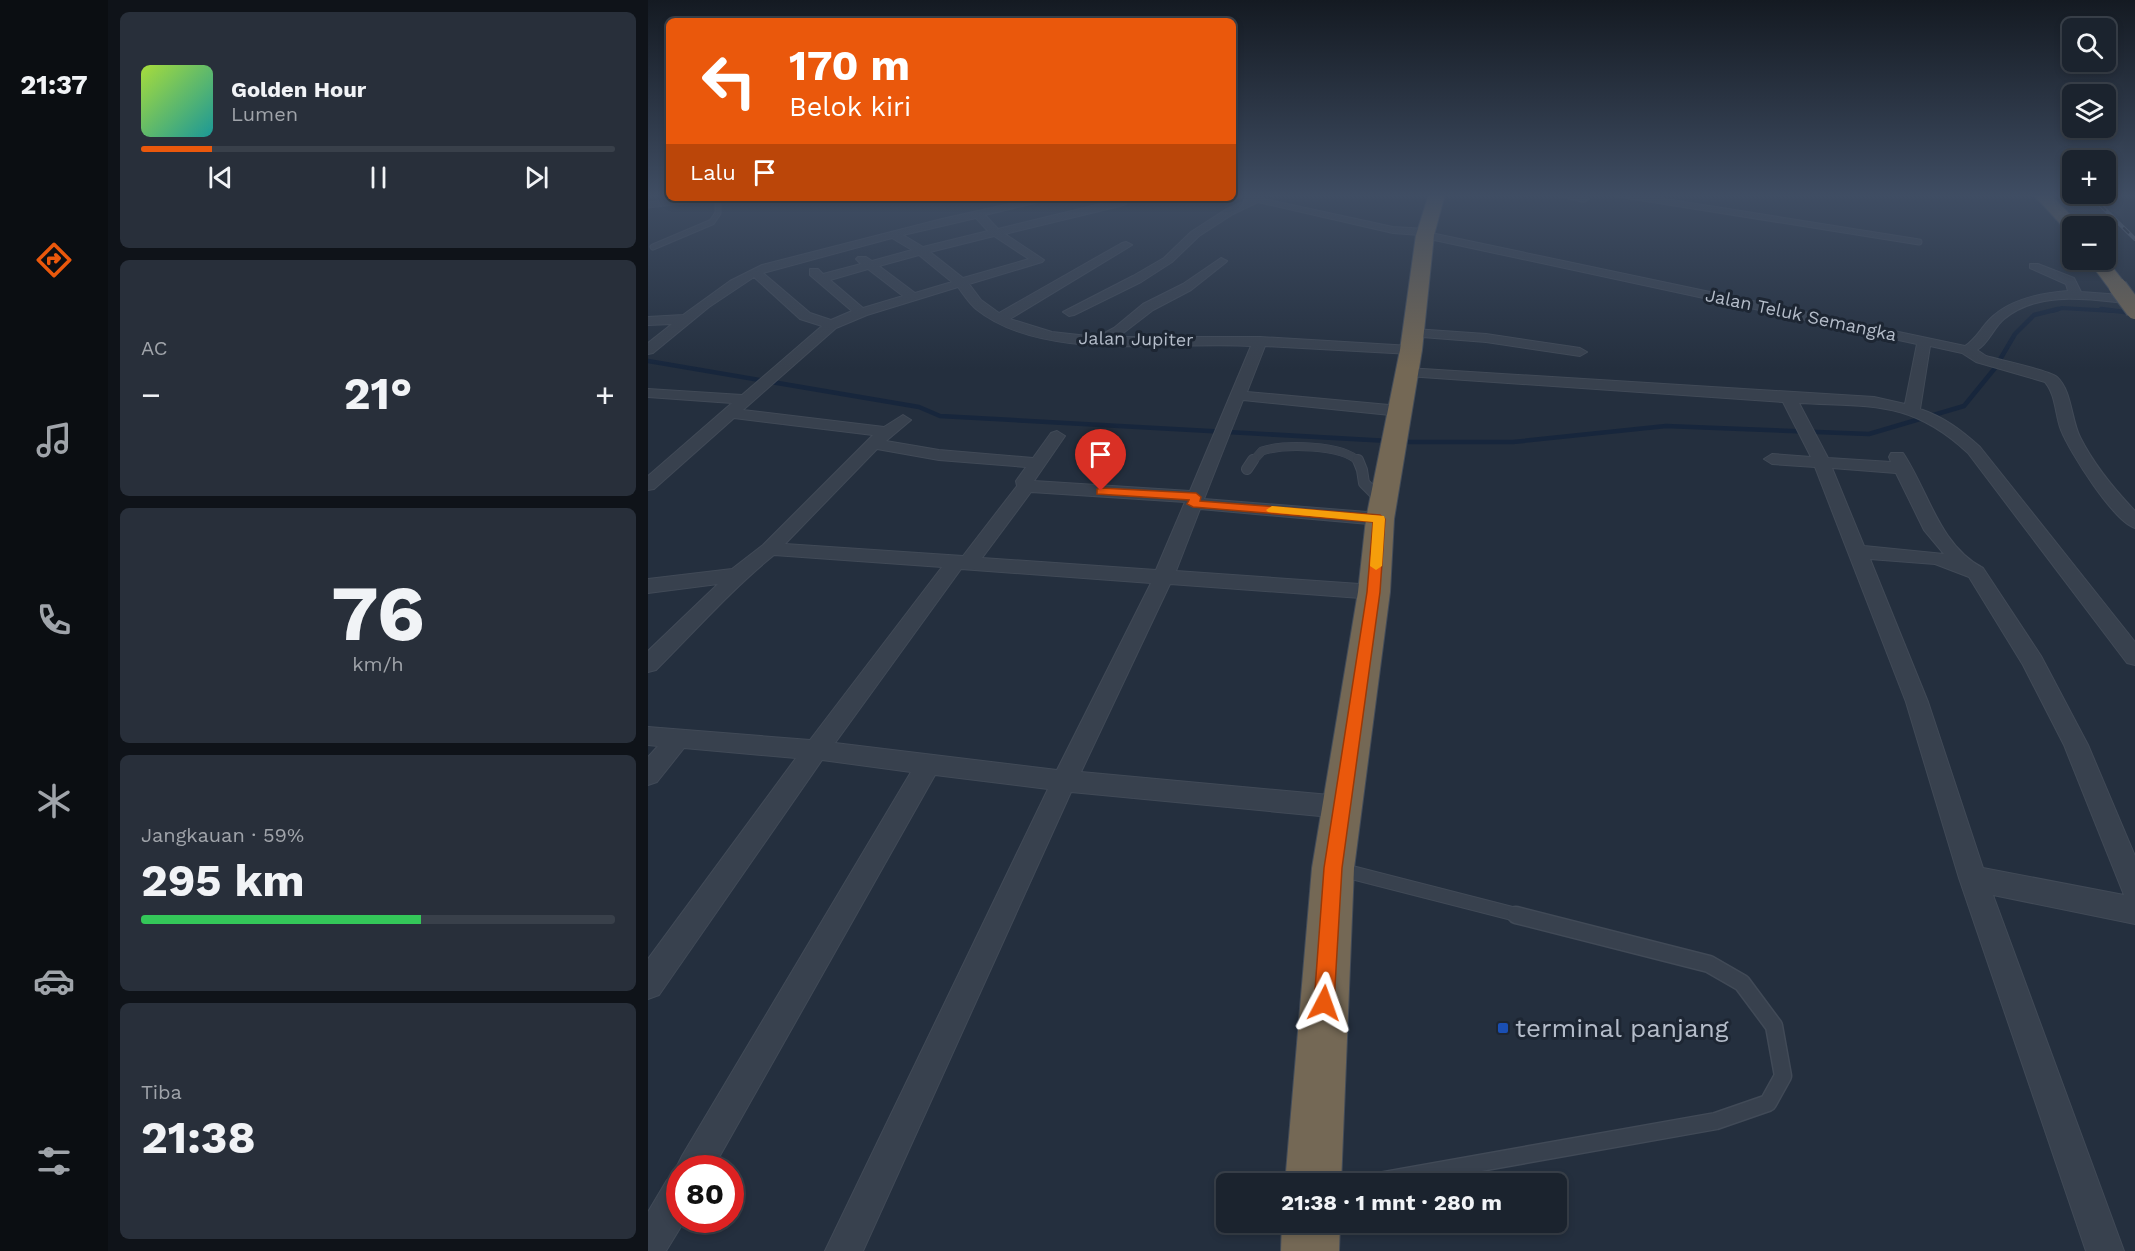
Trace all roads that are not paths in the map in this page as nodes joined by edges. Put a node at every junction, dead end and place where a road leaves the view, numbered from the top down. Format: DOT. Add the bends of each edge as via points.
graph roads {
  1 [pos="819,252"];
  2 [pos="853,252"];
  3 [pos="917,252"];
  4 [pos="924,252"];
  5 [pos="1026,252"];
  6 [pos="1113,252"];
  7 [pos="1176,252"];
  8 [pos="1423,252"];
  9 [pos="1498,252"];
  10 [pos="797,258"];
  11 [pos="1221,261"];
  12 [pos="871,265"];
  13 [pos="2034,267"];
  14 [pos="2105,270"];
  15 [pos="755,272"];
  16 [pos="822,278"];
  17 [pos="961,284"];
  18 [pos="2075,296"];
  19 [pos="914,298"];
  20 [pos="2135,300"];
  21 [pos="2135,310"];
  22 [pos="1069,312"];
  23 [pos="862,313"];
  24 [pos="686,318"];
  25 [pos="1000,318"];
  26 [pos="648,321"];
  27 [pos="831,325"];
  28 [pos="1098,341"];
  29 [pos="1260,341"];
  30 [pos="1413,342"];
  31 [pos="1924,342"];
  32 [pos="648,350"];
  33 [pos="1966,350"];
  34 [pos="1580,352"];
  35 [pos="1407,372"];
  36 [pos="648,393"];
  37 [pos="1236,395"];
  38 [pos="1788,398"];
  39 [pos="747,400"];
  40 [pos="1912,411"];
  41 [pos="731,413"];
  42 [pos="903,420"];
  43 [pos="1397,432"];
  44 [pos="1057,436"];
  45 [pos="880,438"];
  46 [pos="1818,454"];
  47 [pos="1772,459"];
  48 [pos="1038,464"];
  49 [pos="1247,469"];
  50 [pos="652,478"];
  51 [pos="1026,486"];
  52 [pos="1194,500"];
  53 [pos="1381,507"];
  54 [pos="2135,522"];
  55 [pos="770,549"];
  56 [pos="1859,552"];
  57 [pos="963,562"];
  58 [pos="1966,566"];
  59 [pos="737,575"];
  60 [pos="1163,578"];
  61 [pos="648,586"];
  62 [pos="1374,592"];
  63 [pos="2135,657"];
  64 [pos="648,664"];
  65 [pos="648,736"];
  66 [pos="678,739"];
  67 [pos="816,750"];
  68 [pos="929,764"];
  69 [pos="648,775"];
  70 [pos="1064,781"];
  71 [pos="1341,807"];
  72 [pos="1333,868"];
  73 [pos="1973,878"];
  74 [pos="2135,889"];
  75 [pos="2135,911"];
  76 [pos="648,984"];
  77 [pos="701,1155"];
  78 [pos="1313,1173"];
  79 [pos="1424,1173"];
  80 [pos="666,1216"];
  81 [pos="1311,1233"];
  82 [pos="648,1247"];
  83 [pos="844,1251"];
  84 [pos="1310,1251"];
  85 [pos="2105,1251"];
  1 -- 10 [label="street"];
  2 -- 12 [label="street"];
  3 -- 12 [label="street"];
  4 -- 17 [label="street, Jalan Jupiter"];
  5 -- 17 [label="street" via="1038,260"];
  6 -- 25 [label="street"];
  7 -- 22 [label="street" via="1137,279"];
  8 -- 30 [label="highway"];
  9 -- 31 [label="street, Jalan Teluk Semangka"];
  10 -- 15 [label="street"];
  10 -- 16 [label="street"];
  11 -- 28 [label="street" via="1187,287 1148,307 1119,331"];
  12 -- 16 [label="street"];
  12 -- 19 [label="street"];
  13 -- 18 [label="street" via="2070,281"];
  14 -- 21 [label="highway, bridge"];
  15 -- 24 [label="street"];
  15 -- 27 [label="street" via="805,315"];
  16 -- 23 [label="street"];
  17 -- 19 [label="street"];
  17 -- 25 [label="street, Jalan Jupiter" via="980,305"];
  18 -- 20 [label="street"];
  18 -- 33 [label="street" via="2049,297 2012,310 1992,324 1980,343"];
  19 -- 23 [label="street"];
  23 -- 27 [label="street"];
  24 -- 26 [label="street"];
  24 -- 32 [label="street"];
  25 -- 28 [label="street, Jalan Jupiter" via="1038,331"];
  27 -- 39 [label="street"];
  28 -- 29 [label="street, Jalan Jupiter"];
  29 -- 30 [label="street, Jalan Jupiter"];
  29 -- 37 [label="street"];
  30 -- 34 [label="street, Jalan Jupiter" via="1486,338"];
  30 -- 35 [label="highway"];
  31 -- 33 [label="street, Jalan Teluk Semangka"];
  31 -- 40 [label="street"];
  33 -- 54 [label="street" via="1980,359 2050,379 2057,386 2063,414 2083,459"];
  35 -- 38 [label="street"];
  35 -- 43 [label="highway"];
  36 -- 39 [label="street"];
  37 -- 43 [label="street"];
  37 -- 52 [label="street"];
  38 -- 40 [label="street" via="1874,402"];
  38 -- 46 [label="street"];
  39 -- 41 [label="street"];
  40 -- 63 [label="street" via="1952,430 1974,450"];
  41 -- 45 [label="street"];
  41 -- 50 [label="street"];
  42 -- 45 [label="street"];
  43 -- 53 [label="highway"];
  44 -- 48 [label="street"];
  45 -- 48 [label="street" via="939,455"];
  45 -- 55 [label="street"];
  46 -- 47 [label="street"];
  46 -- 56 [label="street"];
  46 -- 58 [label="street" via="1899,463 1933,530"];
  48 -- 51 [label="street" via="1025,481"];
  49 -- 53 [label="lane" via="1261,452 1270,449 1303,447 1342,452 1355,456 1360,463 1362,482"];
  51 -- 52 [label="street"];
  51 -- 57 [label="street"];
  52 -- 53 [label="street"];
  52 -- 60 [label="street"];
  53 -- 62 [label="highway"];
  55 -- 57 [label="street"];
  55 -- 59 [label="street"];
  56 -- 58 [label="street" via="1944,560"];
  56 -- 73 [label="street" via="1917,702"];
  57 -- 60 [label="street"];
  57 -- 67 [label="street"];
  58 -- 74 [label="street" via="1976,573 2033,662 2076,745"];
  59 -- 61 [label="street"];
  59 -- 64 [label="street"];
  60 -- 62 [label="street"];
  60 -- 70 [label="street"];
  62 -- 71 [label="highway"];
  65 -- 66 [label="street"];
  66 -- 67 [label="street"];
  66 -- 69 [label="street"];
  67 -- 68 [label="street"];
  67 -- 76 [label="street"];
  68 -- 70 [label="street"];
  68 -- 77 [label="street"];
  70 -- 71 [label="street"];
  70 -- 83 [label="street"];
  71 -- 72 [label="highway"];
  72 -- 78 [label="highway"];
  72 -- 79 [label="lane" via="1709,964 1742,983 1774,1026 1783,1076 1768,1103 1716,1121"];
  73 -- 75 [label="street"];
  73 -- 85 [label="street"];
  80 -- 82 [label="street"];
  81 -- 84 [label="highway"];
}
